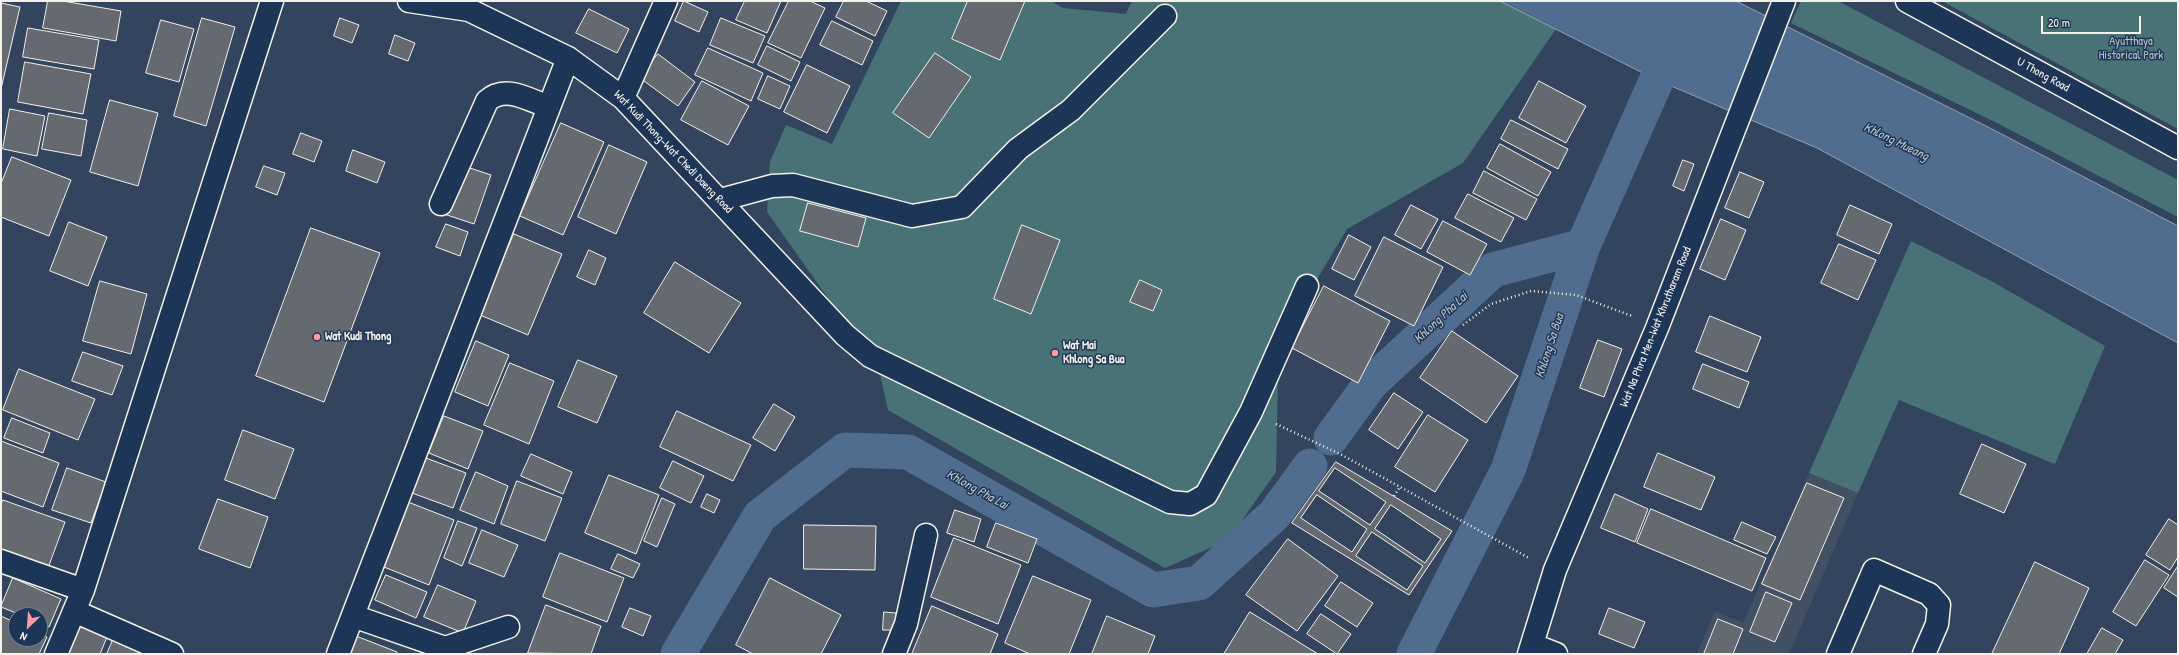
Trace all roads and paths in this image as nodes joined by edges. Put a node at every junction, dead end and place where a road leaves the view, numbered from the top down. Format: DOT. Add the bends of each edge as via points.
graph roads {
  1 [pos="272,1"];
  2 [pos="409,1"];
  3 [pos="666,1"];
  4 [pos="1784,1"];
  5 [pos="1907,1"];
  6 [pos="470,6"];
  7 [pos="1165,16"];
  8 [pos="568,58"];
  9 [pos="623,98"];
  10 [pos="549,107"];
  11 [pos="2178,148"];
  12 [pos="720,200"];
  13 [pos="441,204"];
  14 [pos="1307,286"];
  15 [pos="1626,313"];
  16 [pos="1463,325"];
  17 [pos="1251,412"];
  18 [pos="1400,486"];
  19 [pos="1394,496"];
  20 [pos="926,535"];
  21 [pos="1533,560"];
  22 [pos="1,561"];
  23 [pos="83,590"];
  24 [pos="74,611"];
  25 [pos="353,616"];
  26 [pos="508,627"];
  27 [pos="1531,649"];
  28 [pos="56,654"];
  29 [pos="172,654"];
  30 [pos="338,654"];
  31 [pos="894,654"];
  32 [pos="1556,654"];
  33 [pos="1838,654"];
  34 [pos="1924,654"];
  1 -- 23 [label="street"];
  2 -- 6 [label="street, Wat Kudi Thong-Wat Chedi Daeng Road"];
  3 -- 9 [label="street"];
  4 -- 27 [label="street, Wat Na Phra Men-Wat Khrutharam Road" via="1657,328 1555,570"];
  5 -- 11 [label="street, U Thong Road"];
  6 -- 8 [label="street, Wat Kudi Thong-Wat Chedi Daeng Road"];
  7 -- 12 [label="street" via="1071,110 1018,149 962,207 912,216 792,185 772,186"];
  8 -- 9 [label="street, Wat Kudi Thong-Wat Chedi Daeng Road"];
  8 -- 10 [label="street"];
  9 -- 12 [label="street, Wat Kudi Thong-Wat Chedi Daeng Road"];
  10 -- 13 [label="street" via="507,92 494,94 487,101"];
  10 -- 25 [label="street"];
  12 -- 17 [label="street, Wat Kudi Thong-Wat Chedi Daeng Road" via="845,335 870,356 1170,502 1190,504 1206,495"];
  14 -- 17 [label="street, Wat Kudi Thong-Wat Chedi Daeng Road"];
  15 -- 16 [label="path" via="1576,295 1531,291 1491,304"];
  17 -- 18 [label="path"];
  18 -- 19 [label="path"];
  18 -- 21 [label="path"];
  20 -- 31 [label="street" via="906,624"];
  22 -- 23 [label="street"];
  23 -- 24 [label="street"];
  24 -- 28 [label="street"];
  24 -- 29 [label="street"];
  25 -- 26 [label="street" via="445,648"];
  25 -- 30 [label="street"];
  27 -- 32 [label="street"];
  33 -- 34 [label="street" via="1874,570 1929,594 1940,605 1937,624"];
}
